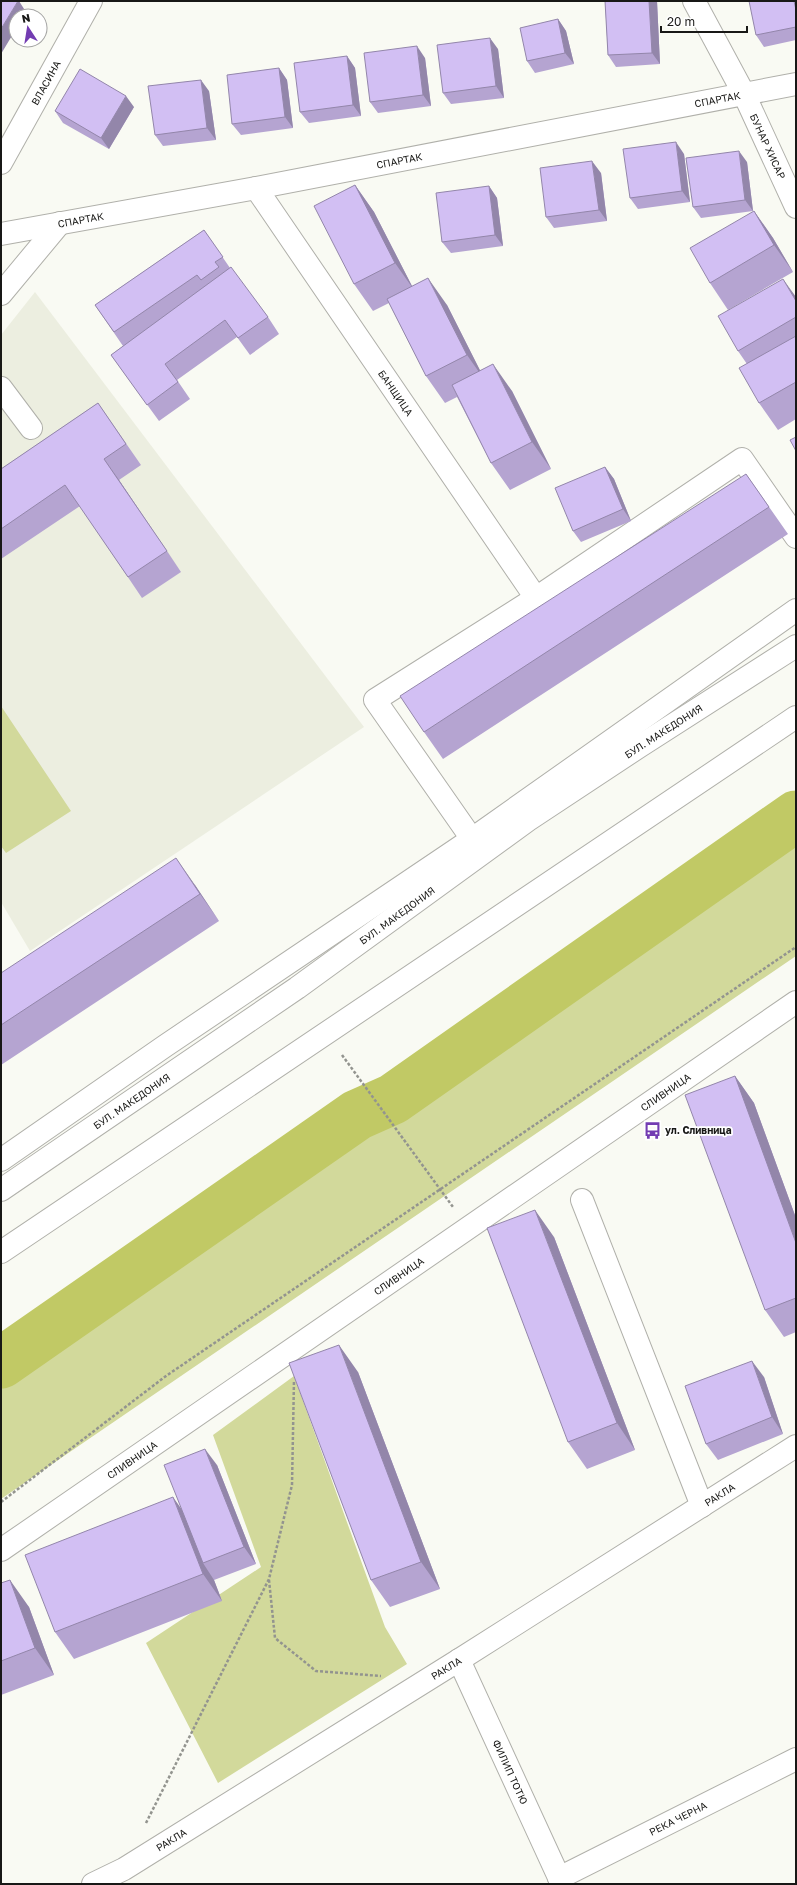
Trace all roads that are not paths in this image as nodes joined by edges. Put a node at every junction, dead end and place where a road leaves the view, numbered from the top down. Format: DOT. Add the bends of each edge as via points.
graph roads {
  1 [pos="91,1"];
  2 [pos="694,1"];
  3 [pos="796,84"];
  4 [pos="744,94"];
  5 [pos="1,164"];
  6 [pos="256,188"];
  7 [pos="796,207"];
  8 [pos="60,223"];
  9 [pos="1,234"];
  10 [pos="1,294"];
  11 [pos="1,388"];
  12 [pos="31,428"];
  13 [pos="796,537"];
  14 [pos="536,598"];
  15 [pos="796,610"];
  16 [pos="796,646"];
  17 [pos="796,717"];
  18 [pos="472,839"];
  19 [pos="796,1002"];
  20 [pos="1,1160"];
  21 [pos="1,1190"];
  22 [pos="582,1200"];
  23 [pos="1,1252"];
  24 [pos="796,1446"];
  25 [pos="702,1506"];
  26 [pos="1,1550"];
  27 [pos="459,1660"];
  28 [pos="796,1759"];
  29 [pos="127,1876"];
  30 [pos="561,1881"];
  31 [pos="93,1884"];
  1 -- 5 [label="street, ВЛАСИНА"];
  2 -- 4 [label="street, БУНАР ХИСАР"];
  3 -- 4 [label="street, СПАРТАК"];
  4 -- 6 [label="street, СПАРТАК"];
  4 -- 7 [label="street, БУНАР ХИСАР"];
  6 -- 8 [label="street, СПАРТАК"];
  6 -- 14 [label="street, БАНЩИЦА"];
  8 -- 9 [label="street, СПАРТАК"];
  8 -- 10 [label="street"];
  11 -- 12 [label="street"];
  13 -- 14 [label="street" via="742,459"];
  14 -- 18 [label="street" via="375,700"];
  15 -- 18 [label="street"];
  16 -- 21 [label="street, БУЛ. МАКЕДОНИЯ" via="528,820 297,988"];
  17 -- 23 [label="street"];
  18 -- 20 [label="street"];
  19 -- 26 [label="street, СЛИВНИЦА"];
  22 -- 25 [label="street"];
  24 -- 25 [label="street, РАКЛА"];
  25 -- 27 [label="street, РАКЛА"];
  27 -- 29 [label="street, РАКЛА"];
  27 -- 30 [label="street, ФИЛИП ТОТЮ"];
  28 -- 30 [label="street, РЕКА ЧЕРНА"];
  29 -- 31 [label="street, РАКЛА"];
}
